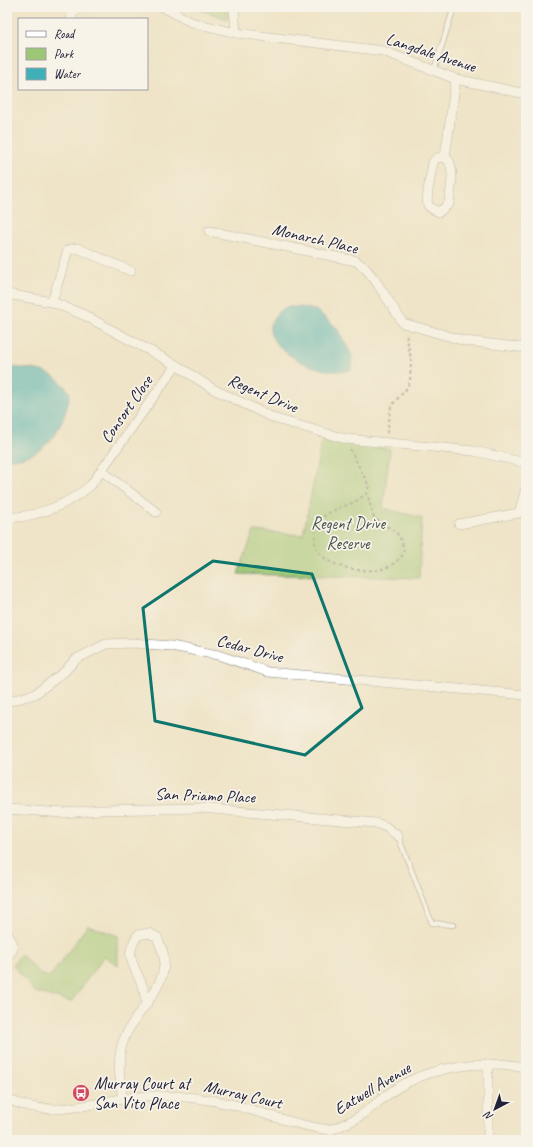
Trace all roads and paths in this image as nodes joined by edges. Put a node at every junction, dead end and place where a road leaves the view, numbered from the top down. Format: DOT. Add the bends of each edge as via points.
graph roads {
  1 [pos="78,7"];
  2 [pos="163,7"];
  3 [pos="234,7"];
  4 [pos="454,7"];
  5 [pos="71,18"];
  6 [pos="236,33"];
  7 [pos="434,70"];
  8 [pos="456,79"];
  9 [pos="526,94"];
  10 [pos="445,157"];
  11 [pos="209,231"];
  12 [pos="131,271"];
  13 [pos="7,294"];
  14 [pos="52,302"];
  15 [pos="403,323"];
  16 [pos="526,348"];
  17 [pos="176,365"];
  18 [pos="346,439"];
  19 [pos="386,442"];
  20 [pos="526,463"];
  21 [pos="102,471"];
  22 [pos="526,488"];
  23 [pos="368,493"];
  24 [pos="156,512"];
  25 [pos="523,515"];
  26 [pos="7,518"];
  27 [pos="459,524"];
  28 [pos="526,695"];
  29 [pos="7,702"];
  30 [pos="7,809"];
  31 [pos="398,836"];
  32 [pos="452,925"];
  33 [pos="7,934"];
  34 [pos="7,957"];
  35 [pos="147,1003"];
  36 [pos="488,1064"];
  37 [pos="526,1067"];
  38 [pos="7,1099"];
  39 [pos="123,1100"];
  40 [pos="330,1130"];
  41 [pos="330,1140"];
  42 [pos="488,1140"];
  1 -- 5 [label="street"];
  2 -- 6 [label="street, Langdale Avenue" via="191,22"];
  3 -- 6 [label="street"];
  4 -- 7 [label="lane"];
  6 -- 7 [label="street, Langdale Avenue" via="383,51"];
  7 -- 8 [label="street, Langdale Avenue"];
  8 -- 9 [label="street, Langdale Avenue"];
  8 -- 10 [label="street"];
  10 -- 10 [label="street" via="450,160 452,167 449,204 439,212 428,204 428,196 433,162 437,158"];
  11 -- 15 [label="street, Monarch Place" via="356,261 375,280"];
  12 -- 14 [label="street" via="77,248 68,250"];
  13 -- 14 [label="street, Regent Drive"];
  14 -- 17 [label="street, Regent Drive" via="84,315"];
  15 -- 16 [label="street" via="465,341"];
  15 -- 19 [label="path" via="410,352 410,381 391,406"];
  17 -- 18 [label="street, Regent Drive" via="213,389 276,419"];
  17 -- 21 [label="street, Consort Close"];
  18 -- 19 [label="street, Regent Drive"];
  18 -- 23 [label="path" via="351,455 369,486"];
  19 -- 20 [label="street, Regent Drive" via="474,451"];
  21 -- 24 [label="street"];
  21 -- 26 [label="street, Consort Close" via="81,494 57,508 31,516"];
  22 -- 25 [label="street"];
  23 -- 23 [label="path" via="353,503 328,513 320,520 315,531 314,543 322,557 338,566 382,569 398,561 404,553 398,533 374,518"];
  25 -- 27 [label="street"];
  28 -- 29 [label="street, Cedar Drive" via="268,672 218,655 171,646 133,643 106,644 76,659 64,672 35,694"];
  30 -- 31 [label="street, San Priamo Place" via="64,813 201,808 376,823"];
  31 -- 32 [label="lane" via="432,923"];
  33 -- 34 [label="street" via="13,942 12,951"];
  35 -- 35 [label="street" via="130,957 131,945 138,934 148,933 157,937 164,958 157,986"];
  35 -- 39 [label="street" via="130,1025 120,1054"];
  36 -- 37 [label="street, Eatwell Avenue"];
  36 -- 40 [label="street, Eatwell Avenue" via="457,1066 430,1073 395,1089 360,1116"];
  36 -- 42 [label="street"];
  38 -- 39 [label="street, Murray Court" via="57,1110"];
  39 -- 40 [label="street, Murray Court" via="147,1096 188,1097 229,1104"];
  40 -- 41 [label="street, Eatwell Avenue"];
}
